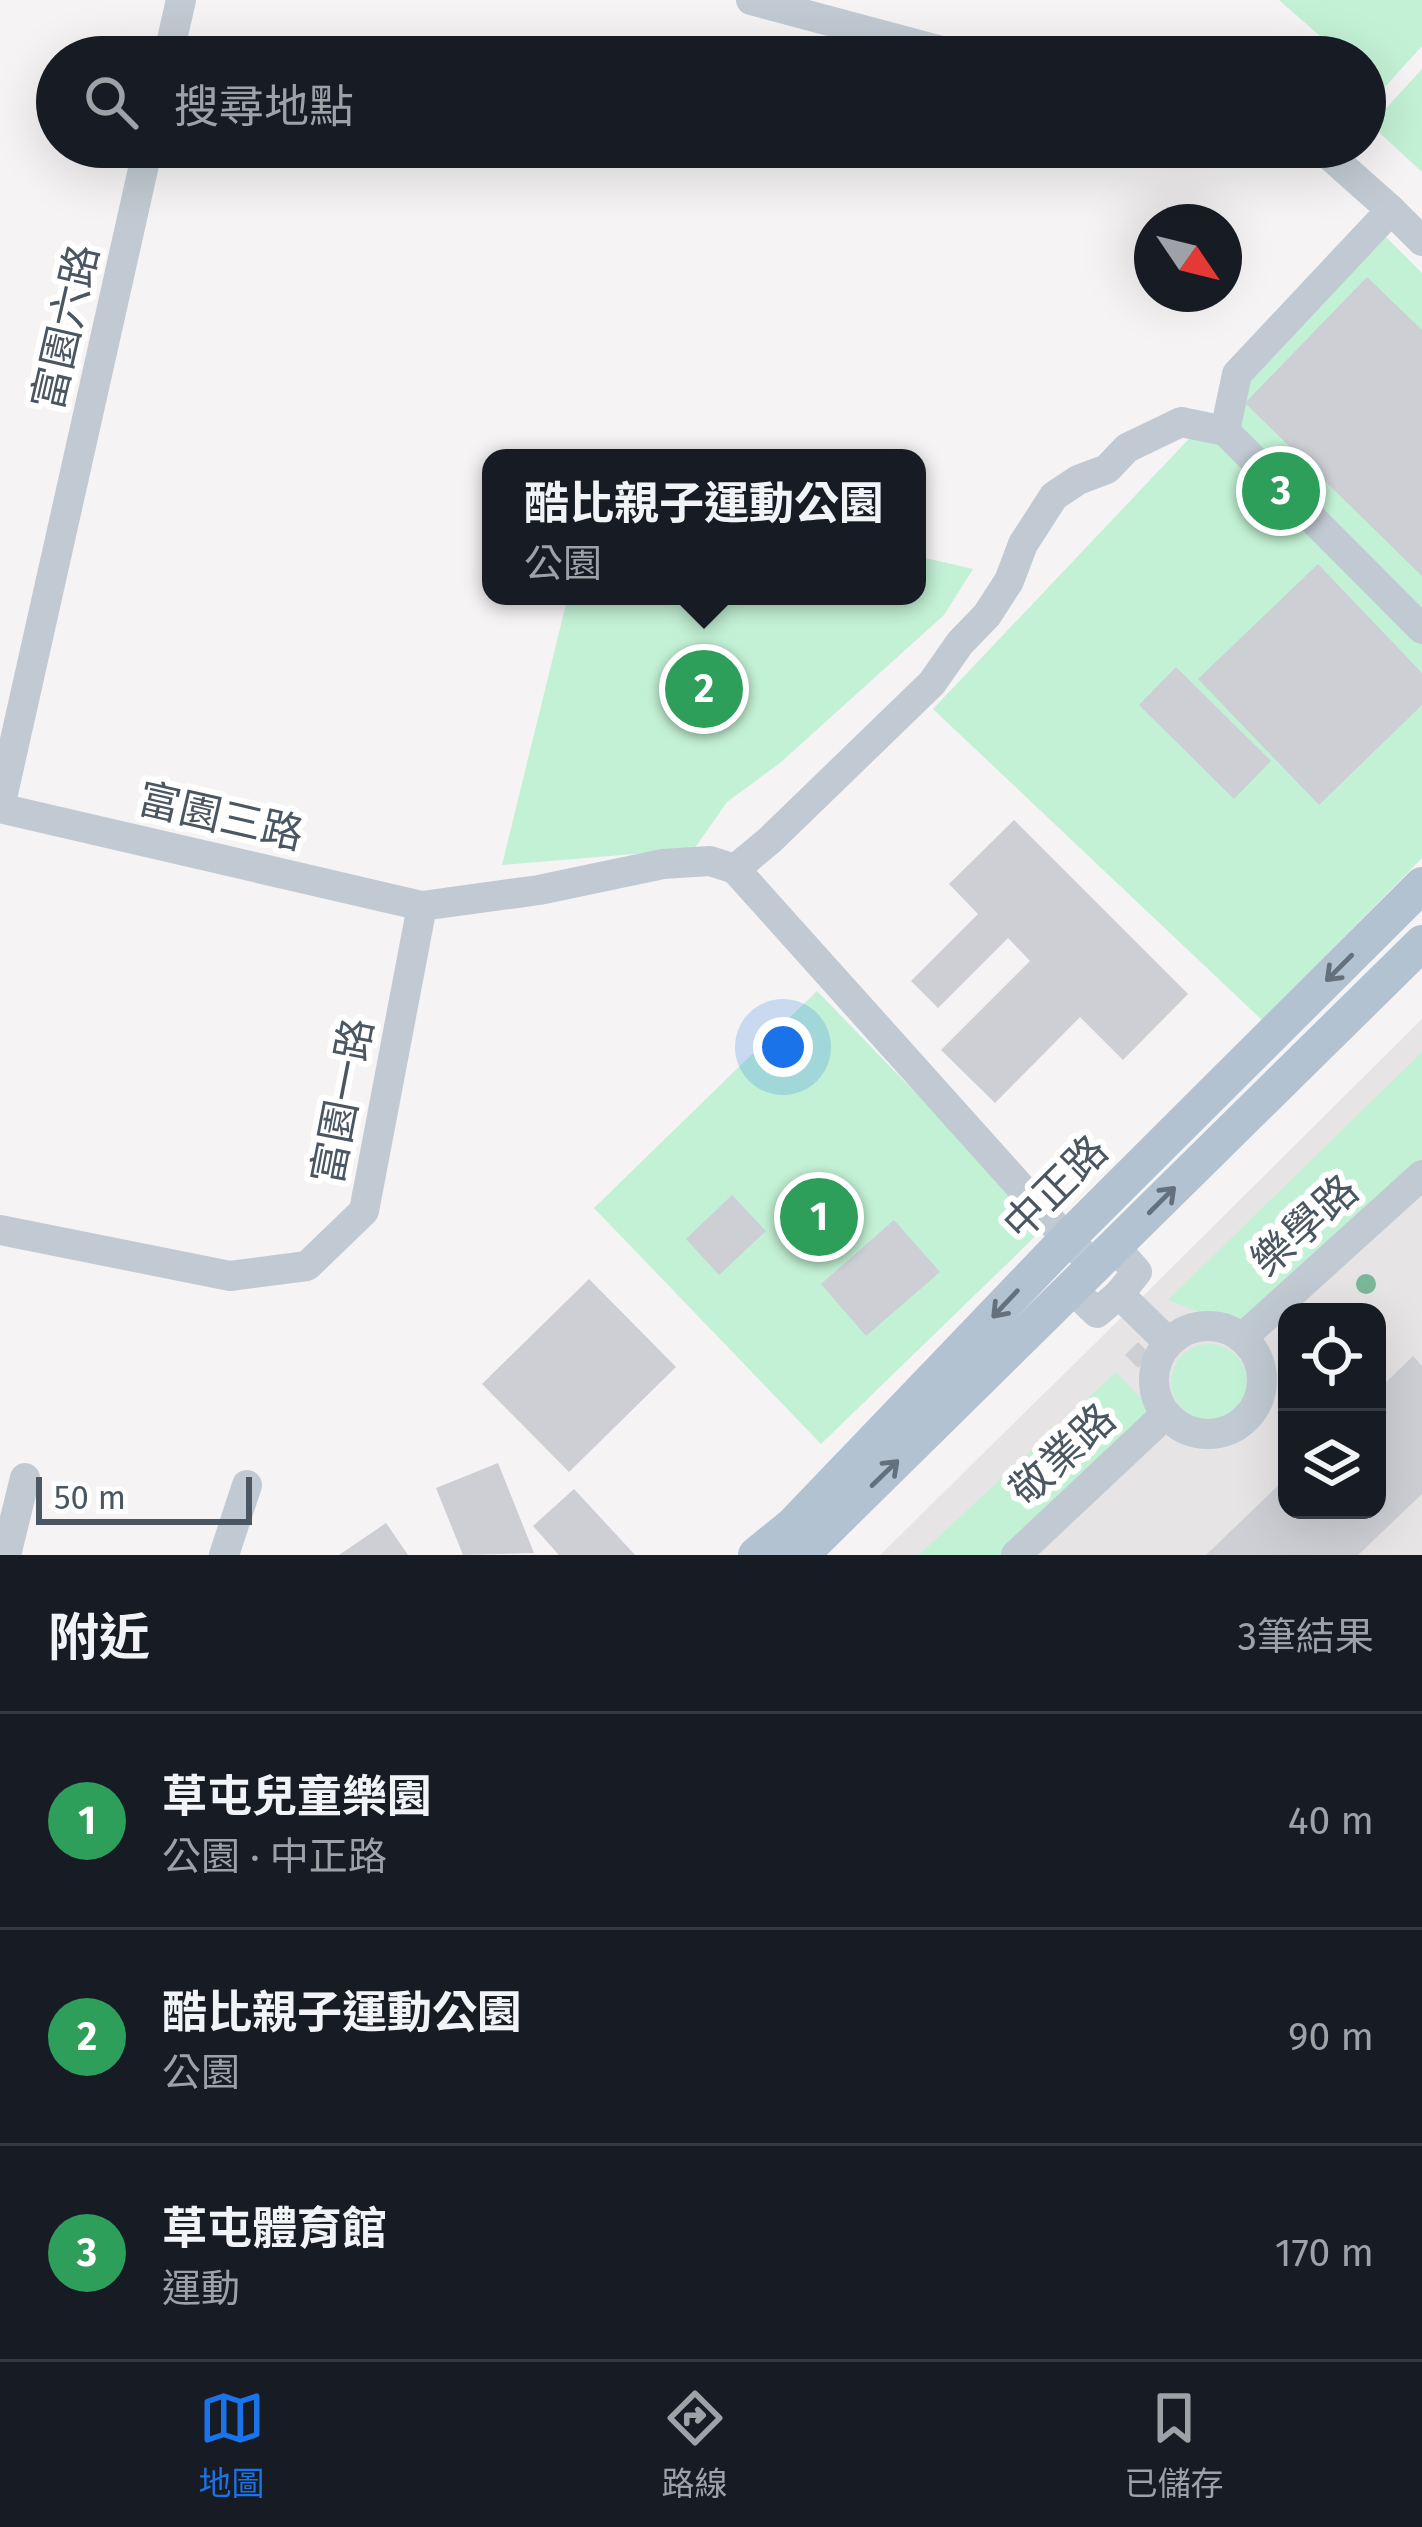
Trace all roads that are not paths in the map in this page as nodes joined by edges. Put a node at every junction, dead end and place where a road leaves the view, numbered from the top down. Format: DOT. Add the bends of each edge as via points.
graph roads {
  1 [pos="181,0"];
  2 [pos="752,0"];
  3 [pos="173,36"];
  4 [pos="886,36"];
  5 [pos="143,168"];
  6 [pos="1343,168"];
  7 [pos="1391,211"];
  8 [pos="1422,241"];
  9 [pos="1226,431"];
  10 [pos="1422,628"];
  11 [pos="0,807"];
  12 [pos="735,869"];
  13 [pos="1422,885"];
  14 [pos="422,906"];
  15 [pos="1422,943"];
  16 [pos="1422,1175"];
  17 [pos="0,1230"];
  18 [pos="1066,1239"];
  19 [pos="1100,1274"];
  20 [pos="1242,1338"];
  21 [pos="1168,1342"];
  22 [pos="1166,1414"];
  23 [pos="25,1478"];
  24 [pos="247,1485"];
  25 [pos="6,1555"];
  26 [pos="224,1555"];
  27 [pos="756,1555"];
  28 [pos="801,1555"];
  29 [pos="1016,1555"];
  1 -- 3 [label="street"];
  2 -- 4 [label="street"];
  5 -- 11 [label="street, 富園六路"];
  6 -- 7 [label="street"];
  7 -- 8 [label="street"];
  7 -- 9 [label="street" via="1237,374"];
  9 -- 10 [label="street"];
  9 -- 12 [label="street" via="1181,422 1054,496 1022,544 1010,580 932,683"];
  11 -- 14 [label="street, 富園三路"];
  12 -- 14 [label="street" via="710,861 663,864"];
  12 -- 18 [label="street"];
  13 -- 18 [label="main road, 中正路, one-way"];
  14 -- 17 [label="street, 富園一路" via="364,1210 307,1266 230,1276"];
  19 -- 15 [label="main road, 中正路, one-way"];
  16 -- 20 [label="street, 樂學路"];
  18 -- 19 [label="street"];
  18 -- 27 [label="main road, 中正路, one-way" via="794,1525"];
  19 -- 21 [label="street"];
  28 -- 19 [label="main road, 中正路, one-way"];
  20 -- 21 [label="street" via="1211,1326"];
  20 -- 22 [label="street" via="1262,1383 1247,1417 1233,1428 1197,1433"];
  21 -- 22 [label="street" via="1153,1380"];
  22 -- 29 [label="street, 敬業路"];
  23 -- 25 [label="street"];
  24 -- 26 [label="street"];
}
